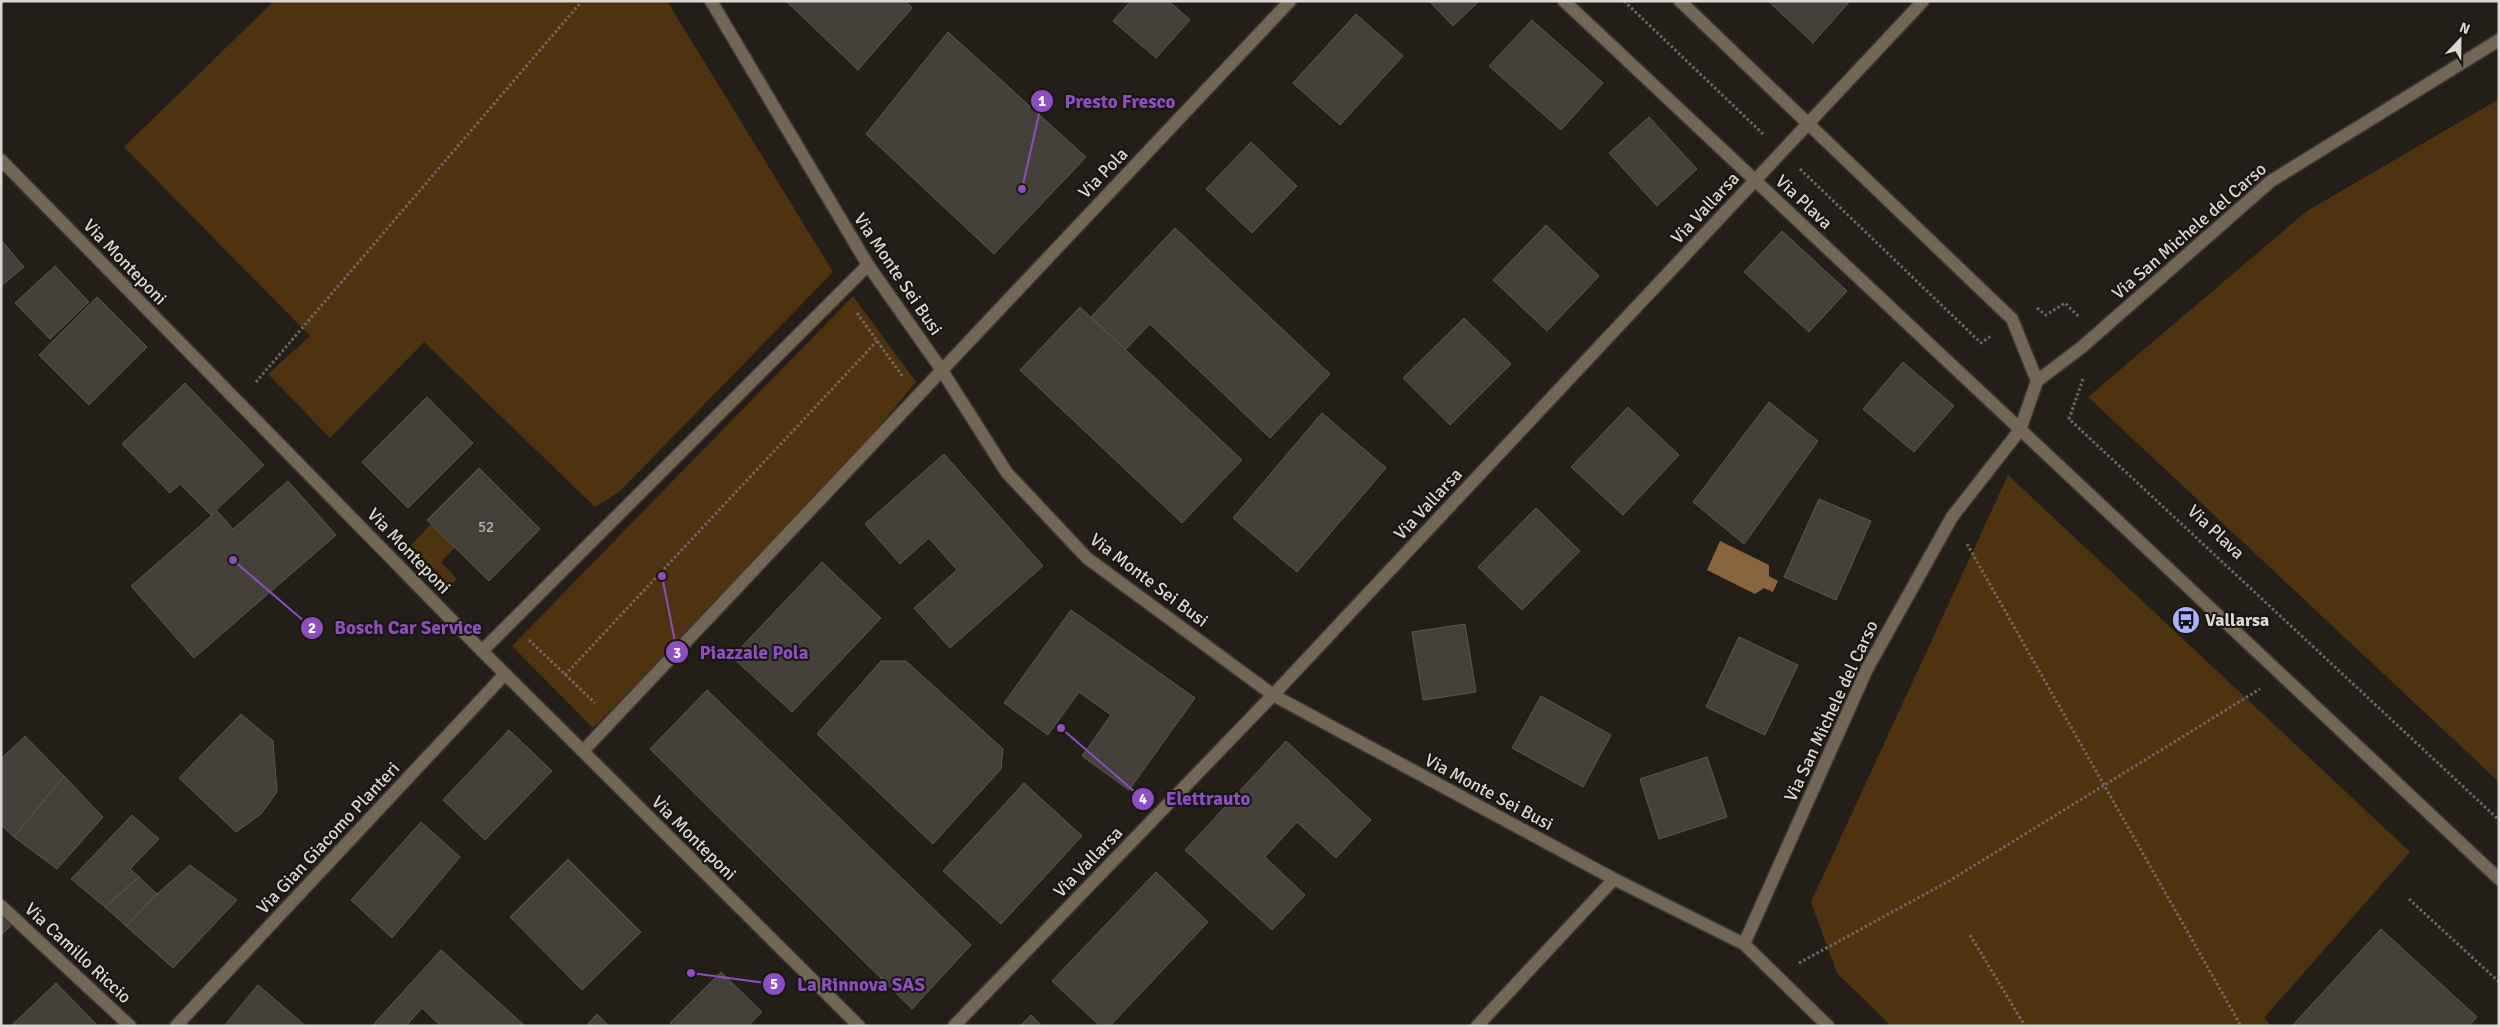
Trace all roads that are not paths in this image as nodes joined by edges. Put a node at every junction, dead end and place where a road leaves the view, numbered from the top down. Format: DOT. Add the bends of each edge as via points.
graph roads {
  1 [pos="711,1"];
  2 [pos="1290,1"];
  3 [pos="1564,1"];
  4 [pos="1680,1"];
  5 [pos="1923,1"];
  6 [pos="2499,40"];
  7 [pos="1809,125"];
  8 [pos="1,160"];
  9 [pos="1755,180"];
  10 [pos="868,265"];
  11 [pos="941,369"];
  12 [pos="2036,381"];
  13 [pos="2020,430"];
  14 [pos="482,651"];
  15 [pos="505,674"];
  16 [pos="1274,695"];
  17 [pos="583,752"];
  18 [pos="1614,879"];
  19 [pos="2499,879"];
  20 [pos="1,906"];
  21 [pos="1744,944"];
  22 [pos="130,1026"];
  23 [pos="176,1026"];
  24 [pos="859,1026"];
  25 [pos="954,1026"];
  26 [pos="1478,1026"];
  27 [pos="1828,1026"];
  1 -- 10 [label="street, Via Monte Sei Busi"];
  2 -- 11 [label="street, Via Pola"];
  3 -- 9 [label="street, Via Plava"];
  4 -- 7 [label="street"];
  5 -- 7 [label="street, Via Vallarsa"];
  6 -- 12 [label="street, Via San Michele del Carso" via="2271,181 2097,334"];
  7 -- 9 [label="street, Via Vallarsa"];
  7 -- 12 [label="street" via="2012,319"];
  8 -- 14 [label="street, Via Monteponi"];
  9 -- 13 [label="street, Via Plava"];
  9 -- 16 [label="street, Via Vallarsa"];
  10 -- 11 [label="street, Via Monte Sei Busi"];
  10 -- 14 [label="street"];
  11 -- 16 [label="street, Via Monte Sei Busi" via="1007,473 1087,558"];
  11 -- 17 [label="street, Via Pola"];
  12 -- 13 [label="street"];
  13 -- 19 [label="street, Via Plava"];
  13 -- 21 [label="street, Via San Michele del Carso" via="1952,517 1867,669"];
  14 -- 15 [label="street, Via Monteponi"];
  15 -- 17 [label="street, Via Monteponi"];
  15 -- 23 [label="street, Via Gian Giacomo Planteri"];
  16 -- 18 [label="street, Via Monte Sei Busi"];
  16 -- 25 [label="street, Via Vallarsa"];
  17 -- 24 [label="street, Via Monteponi"];
  18 -- 21 [label="street, Via Monte Sei Busi"];
  18 -- 26 [label="street"];
  20 -- 22 [label="street, Via Camillo Riccio"];
  21 -- 27 [label="street, Via Monte Sei Busi"];
}
